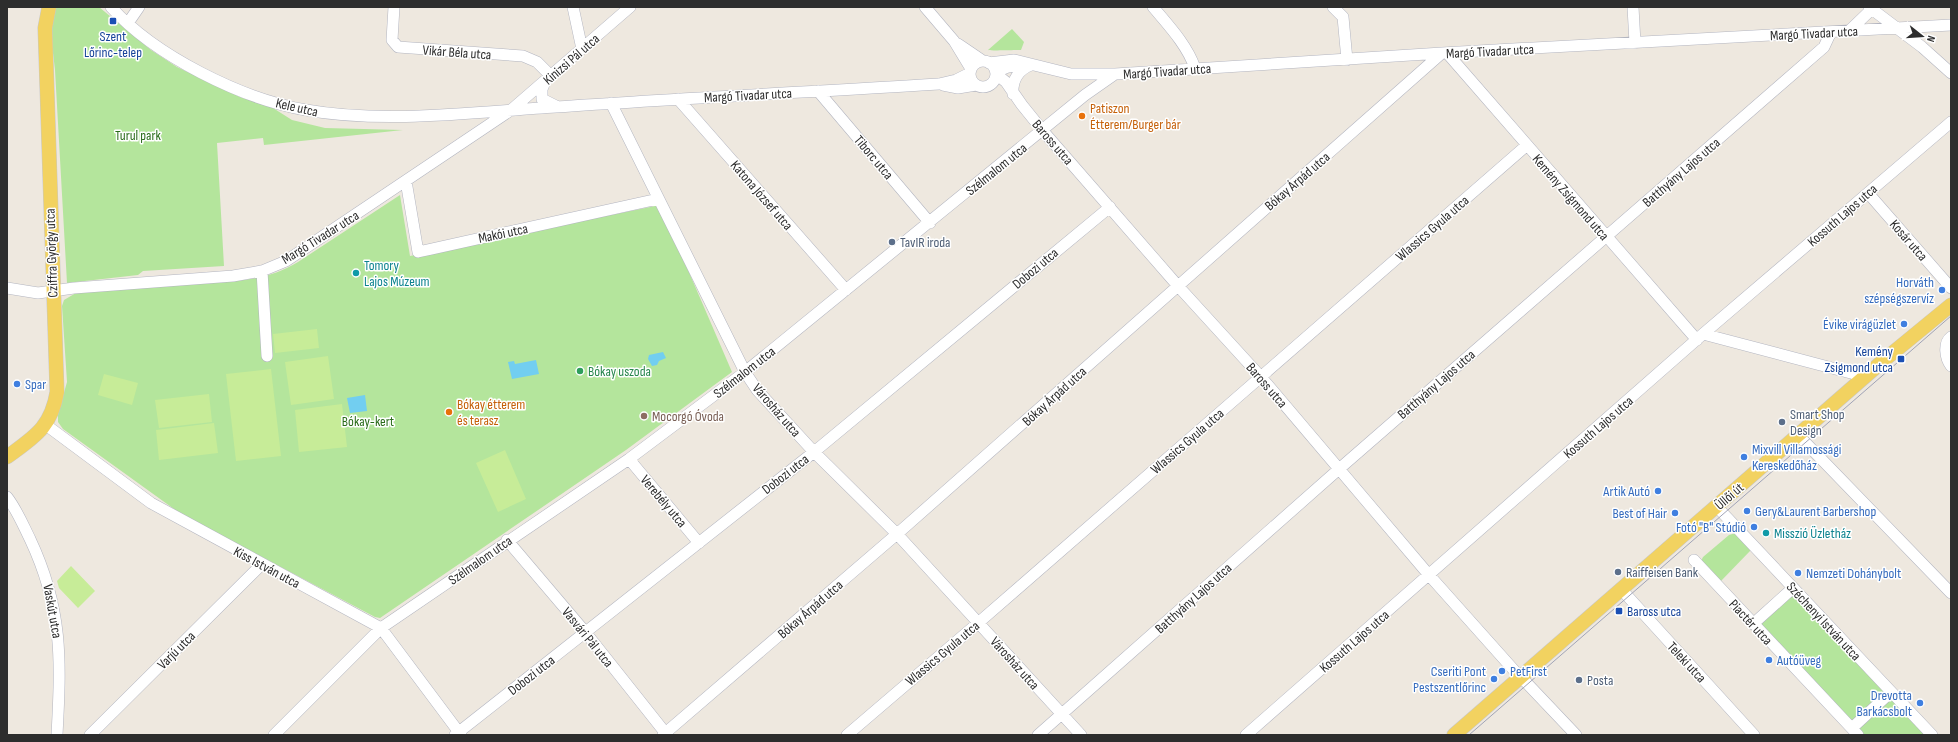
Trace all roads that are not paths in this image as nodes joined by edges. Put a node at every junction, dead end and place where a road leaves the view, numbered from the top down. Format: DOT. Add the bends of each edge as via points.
graph roads {
  1 [pos="42,7"];
  2 [pos="49,7"];
  3 [pos="111,7"];
  4 [pos="139,7"];
  5 [pos="394,7"];
  6 [pos="572,7"];
  7 [pos="630,7"];
  8 [pos="925,7"];
  9 [pos="1153,7"];
  10 [pos="1334,7"];
  11 [pos="1633,7"];
  12 [pos="1871,8"];
  13 [pos="128,23"];
  14 [pos="1951,25"];
  15 [pos="45,28"];
  16 [pos="1896,28"];
  17 [pos="1849,31"];
  18 [pos="1831,32"];
  19 [pos="954,41"];
  20 [pos="1635,43"];
  21 [pos="582,49"];
  22 [pos="1444,53"];
  23 [pos="1347,60"];
  24 [pos="986,62"];
  25 [pos="1031,65"];
  26 [pos="1195,68"];
  27 [pos="970,71"];
  28 [pos="996,73"];
  29 [pos="1951,73"];
  30 [pos="1115,74"];
  31 [pos="548,78"];
  32 [pos="939,84"];
  33 [pos="976,85"];
  34 [pos="990,85"];
  35 [pos="818,91"];
  36 [pos="1013,94"];
  37 [pos="678,99"];
  38 [pos="611,103"];
  39 [pos="557,106"];
  40 [pos="510,110"];
  41 [pos="1951,122"];
  42 [pos="1043,130"];
  43 [pos="1526,146"];
  44 [pos="406,181"];
  45 [pos="1868,193"];
  46 [pos="658,199"];
  47 [pos="1110,207"];
  48 [pos="930,223"];
  49 [pos="1606,237"];
  50 [pos="262,271"];
  51 [pos="1178,286"];
  52 [pos="7,288"];
  53 [pos="1951,288"];
  54 [pos="52,290"];
  55 [pos="846,290"];
  56 [pos="1951,305"];
  57 [pos="1700,337"];
  58 [pos="1949,338"];
  59 [pos="267,356"];
  60 [pos="1951,366"];
  61 [pos="745,372"];
  62 [pos="1261,377"];
  63 [pos="1866,377"];
  64 [pos="46,425"];
  65 [pos="1798,436"];
  66 [pos="814,452"];
  67 [pos="7,458"];
  68 [pos="629,459"];
  69 [pos="1339,469"];
  70 [pos="7,497"];
  71 [pos="1717,507"];
  72 [pos="897,534"];
  73 [pos="507,540"];
  74 [pos="699,543"];
  75 [pos="1694,560"];
  76 [pos="262,564"];
  77 [pos="1429,575"];
  78 [pos="1793,588"];
  79 [pos="1621,589"];
  80 [pos="1951,592"];
  81 [pos="978,623"];
  82 [pos="1753,624"];
  83 [pos="381,628"];
  84 [pos="586,633"];
  85 [pos="1520,677"];
  86 [pos="1891,692"];
  87 [pos="1062,715"];
  88 [pos="1855,732"];
  89 [pos="458,734"];
  90 [pos="666,734"];
  91 [pos="1575,734"];
  92 [pos="58,735"];
  93 [pos="90,735"];
  94 [pos="274,735"];
  95 [pos="847,735"];
  96 [pos="1038,735"];
  97 [pos="1081,735"];
  98 [pos="1246,735"];
  99 [pos="1454,735"];
  100 [pos="1754,735"];
  101 [pos="1932,735"];
  1 -- 15 [label="main road, Cziffra György utca" via="42,22"];
  2 -- 15 [label="main road, Cziffra György utca"];
  3 -- 13 [label="street, Kele utca"];
  4 -- 13 [label="street"];
  5 -- 31 [label="street, Vikár Béla utca" via="392,40 398,47 523,56 537,62"];
  6 -- 21 [label="street"];
  7 -- 21 [label="street, Kinizsi Pál utca"];
  8 -- 19 [label="street"];
  9 -- 26 [label="street" via="1192,58"];
  10 -- 23 [label="street" via="1343,17"];
  11 -- 20 [label="street"];
  12 -- 16 [label="street"];
  12 -- 17 [label="street"];
  13 -- 40 [label="street, Kele utca" via="178,60 208,76 264,99 304,110 354,116 413,116"];
  14 -- 16 [label="street, Margó Tivadar utca"];
  15 -- 54 [label="main road, Cziffra György utca"];
  16 -- 17 [label="street, Margó Tivadar utca"];
  16 -- 29 [label="street"];
  17 -- 18 [label="street, Margó Tivadar utca"];
  18 -- 20 [label="street, Margó Tivadar utca"];
  18 -- 49 [label="street, Batthyány Lajos utca" via="1824,47"];
  19 -- 24 [label="street"];
  19 -- 27 [label="street"];
  20 -- 22 [label="street, Margó Tivadar utca"];
  21 -- 31 [label="street, Kinizsi Pál utca"];
  22 -- 23 [label="street, Margó Tivadar utca"];
  22 -- 43 [label="street, Kemény Zsigmond utca"];
  22 -- 51 [label="street, Bókay Árpád utca"];
  23 -- 26 [label="street, Margó Tivadar utca"];
  24 -- 25 [label="street, Margó Tivadar utca" via="1006,60"];
  24 -- 27 [label="street" via="976,63"];
  24 -- 28 [label="street"];
  25 -- 28 [label="street, Margó Tivadar utca" via="1008,67"];
  25 -- 30 [label="street, Margó Tivadar utca" via="1071,74"];
  25 -- 36 [label="street" via="1018,74"];
  26 -- 30 [label="street, Margó Tivadar utca"];
  27 -- 32 [label="street, Margó Tivadar utca" via="956,80"];
  27 -- 33 [label="street" via="970,77"];
  28 -- 34 [label="street"];
  28 -- 36 [label="street, Baross utca" via="1006,82"];
  30 -- 42 [label="street, Szélmalom utca"];
  31 -- 39 [label="street" via="542,88 542,99"];
  31 -- 40 [label="street, Kinizsi Pál utca"];
  32 -- 33 [label="street, Margó Tivadar utca" via="958,88"];
  32 -- 35 [label="street, Margó Tivadar utca"];
  33 -- 34 [label="street"];
  34 -- 36 [label="street, Baross utca"];
  35 -- 37 [label="street, Margó Tivadar utca"];
  35 -- 48 [label="street, Tiborc utca"];
  36 -- 42 [label="street, Baross utca"];
  37 -- 38 [label="street, Margó Tivadar utca"];
  37 -- 55 [label="street, Katona József utca"];
  38 -- 39 [label="street, Margó Tivadar utca"];
  38 -- 46 [label="street, Városház utca"];
  39 -- 40 [label="street, Margó Tivadar utca"];
  40 -- 44 [label="street, Margó Tivadar utca"];
  41 -- 45 [label="street, Kossuth Lajos utca"];
  42 -- 47 [label="street, Baross utca"];
  42 -- 48 [label="street, Szélmalom utca"];
  43 -- 49 [label="street, Kemény Zsigmond utca"];
  43 -- 62 [label="street, Wlassics Gyula utca"];
  44 -- 46 [label="street, Makói utca" via="418,252"];
  44 -- 50 [label="street, Margó Tivadar utca" via="296,256"];
  45 -- 53 [label="street, Kosár utca"];
  45 -- 57 [label="street, Kossuth Lajos utca"];
  46 -- 61 [label="street, Városház utca"];
  47 -- 51 [label="street, Baross utca"];
  47 -- 66 [label="street, Dobozi utca"];
  48 -- 55 [label="street, Szélmalom utca"];
  49 -- 57 [label="street, Kemény Zsigmond utca"];
  49 -- 69 [label="street, Batthyány Lajos utca"];
  50 -- 54 [label="street, Margó Tivadar utca" via="233,276"];
  50 -- 59 [label="street"];
  51 -- 62 [label="street, Baross utca"];
  51 -- 72 [label="street, Bókay Árpád utca"];
  52 -- 54 [label="street, Margó Tivadar utca" via="29,292"];
  54 -- 64 [label="main road, Cziffra György utca" via="57,384 54,406"];
  55 -- 61 [label="street, Szélmalom utca"];
  56 -- 63 [label="main road, Üllői út"];
  57 -- 63 [label="street"];
  57 -- 77 [label="street, Kossuth Lajos utca"];
  58 -- 60 [label="street" via="1946,355"];
  61 -- 66 [label="street, Városház utca"];
  61 -- 68 [label="street, Szélmalom utca"];
  62 -- 69 [label="street, Baross utca"];
  62 -- 81 [label="street, Wlassics Gyula utca"];
  63 -- 65 [label="main road, Üllői út"];
  64 -- 67 [label="main road, Cziffra György utca"];
  64 -- 76 [label="street, Kiss István utca" via="151,503"];
  65 -- 71 [label="main road, Üllői út"];
  65 -- 80 [label="street"];
  66 -- 72 [label="street, Városház utca"];
  66 -- 74 [label="street, Dobozi utca"];
  68 -- 73 [label="street, Szélmalom utca"];
  68 -- 74 [label="street, Verebély utca"];
  69 -- 77 [label="street, Baross utca"];
  69 -- 87 [label="street, Batthyány Lajos utca"];
  70 -- 92 [label="street, Vaskút utca" via="32,544 46,576 54,604 60,660"];
  71 -- 78 [label="street, Széchenyi István utca"];
  71 -- 79 [label="main road, Üllői út"];
  72 -- 81 [label="street, Városház utca"];
  72 -- 90 [label="street, Bókay Árpád utca"];
  73 -- 83 [label="street, Szélmalom utca"];
  73 -- 84 [label="street, Vasvári Pál utca"];
  74 -- 84 [label="street, Dobozi utca"];
  75 -- 82 [label="street, Piactér utca"];
  76 -- 83 [label="street, Kiss István utca"];
  76 -- 93 [label="street, Varjú utca"];
  77 -- 85 [label="street, Baross utca"];
  77 -- 98 [label="street, Kossuth Lajos utca"];
  78 -- 82 [label="street"];
  78 -- 86 [label="street, Széchenyi István utca"];
  79 -- 85 [label="main road, Üllői út"];
  79 -- 100 [label="street, Teleki utca"];
  81 -- 87 [label="street, Városház utca"];
  81 -- 95 [label="street, Wlassics Gyula utca"];
  82 -- 88 [label="street, Piactér utca"];
  83 -- 89 [label="street, Kiss István utca"];
  83 -- 94 [label="street, Szélmalom utca"];
  84 -- 89 [label="street, Dobozi utca"];
  84 -- 90 [label="street, Vasvári Pál utca"];
  85 -- 91 [label="street, Baross utca"];
  85 -- 99 [label="main road, Üllői út"];
  86 -- 88 [label="street"];
  86 -- 101 [label="street, Széchenyi István utca"];
  87 -- 96 [label="street, Batthyány Lajos utca"];
  87 -- 97 [label="street, Városház utca"];
}
